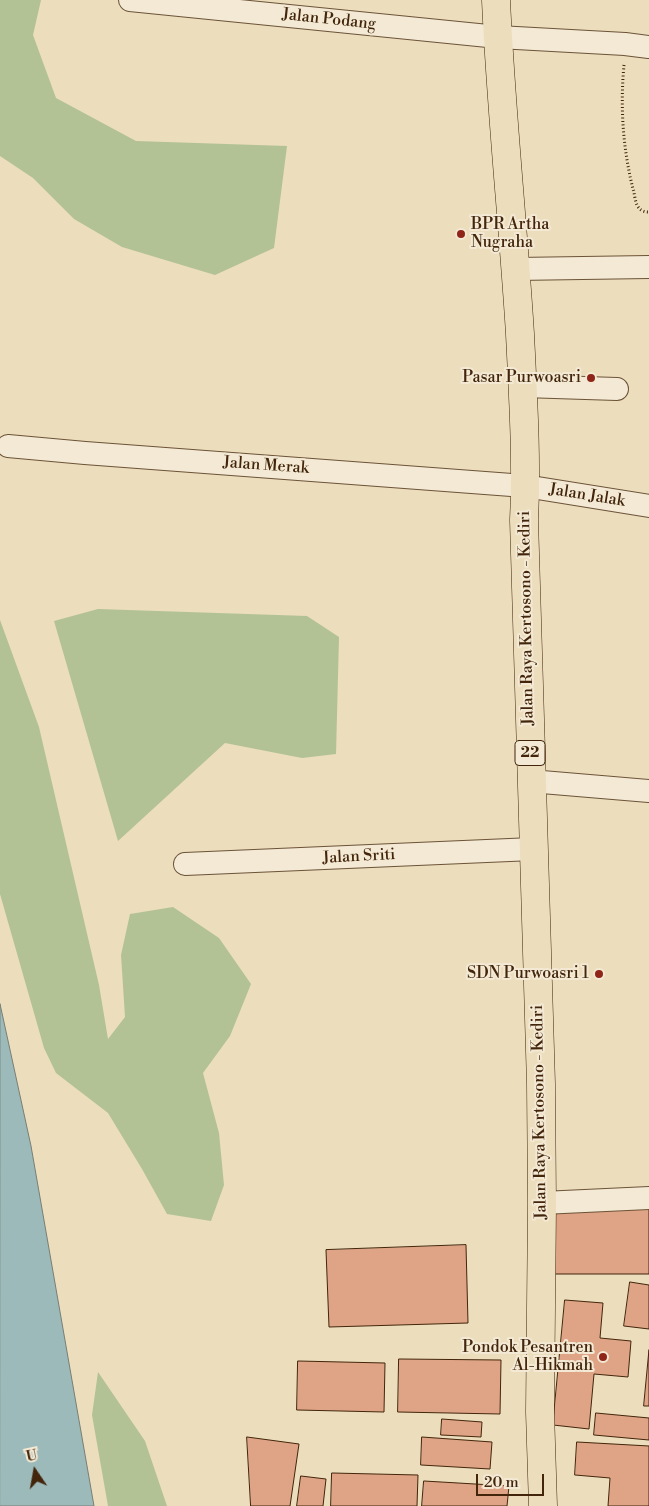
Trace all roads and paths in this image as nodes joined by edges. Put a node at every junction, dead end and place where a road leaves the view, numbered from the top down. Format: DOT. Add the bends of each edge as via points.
graph roads {
  1 [pos="130,0"];
  2 [pos="496,0"];
  3 [pos="498,36"];
  4 [pos="625,44"];
  5 [pos="649,47"];
  6 [pos="649,212"];
  7 [pos="649,267"];
  8 [pos="516,269"];
  9 [pos="523,386"];
  10 [pos="617,389"];
  11 [pos="8,446"];
  12 [pos="525,486"];
  13 [pos="649,506"];
  14 [pos="530,781"];
  15 [pos="649,791"];
  16 [pos="533,849"];
  17 [pos="185,864"];
  18 [pos="649,1198"];
  19 [pos="542,1203"];
  20 [pos="543,1506"];
  1 -- 3 [label="street, Jalan Podang"];
  2 -- 3 [label="highway, Jalan Raya Kertosono - Kediri / 22"];
  3 -- 4 [label="street, Jalan Podang"];
  3 -- 8 [label="highway, Jalan Raya Kertosono - Kediri / 22"];
  4 -- 5 [label="street, Jalan Podang"];
  4 -- 6 [label="path" via="624,140 638,207"];
  7 -- 8 [label="street"];
  8 -- 9 [label="highway, Jalan Raya Kertosono - Kediri / 22"];
  9 -- 10 [label="street"];
  9 -- 12 [label="highway, Jalan Raya Kertosono - Kediri / 22"];
  11 -- 12 [label="street, Jalan Merak"];
  12 -- 13 [label="street, Jalan Jalak"];
  12 -- 14 [label="highway, Jalan Raya Kertosono - Kediri / 22"];
  14 -- 15 [label="street"];
  14 -- 16 [label="highway, Jalan Raya Kertosono - Kediri / 22"];
  16 -- 17 [label="street, Jalan Sriti"];
  16 -- 19 [label="highway, Jalan Raya Kertosono - Kediri / 22"];
  18 -- 19 [label="street"];
  19 -- 20 [label="highway, Jalan Raya Kertosono - Kediri / 22" via="540,1412"];
}
